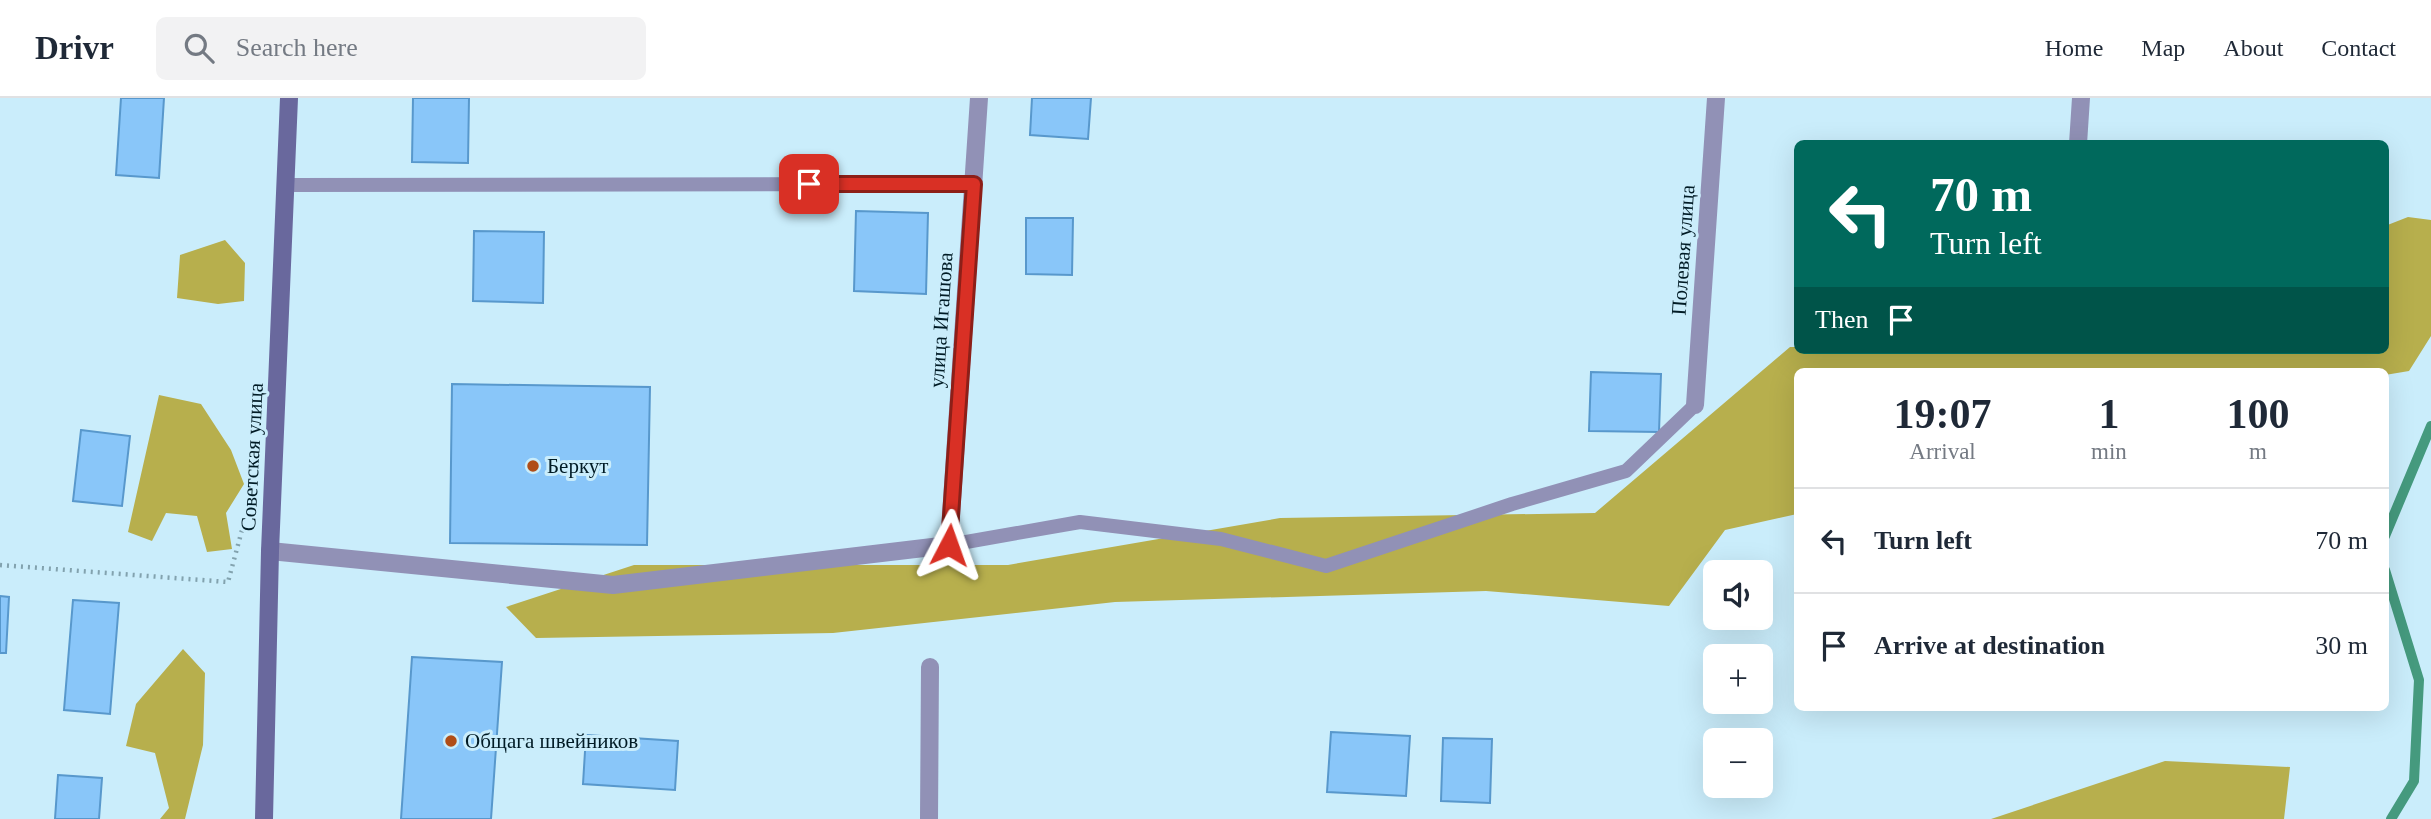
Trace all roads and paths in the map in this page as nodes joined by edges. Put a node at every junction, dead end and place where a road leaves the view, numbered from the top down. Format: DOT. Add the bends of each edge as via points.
graph roads {
  1 [pos="289,98"];
  2 [pos="979,98"];
  3 [pos="1716,98"];
  4 [pos="2081,98"];
  5 [pos="2078,140"];
  6 [pos="974,184"];
  7 [pos="287,185"];
  8 [pos="1695,405"];
  9 [pos="245,520"];
  10 [pos="949,545"];
  11 [pos="270,551"];
  12 [pos="0,565"];
  13 [pos="930,667"];
  14 [pos="264,819"];
  15 [pos="929,819"];
  1 -- 7 [label="main road, Советская улица"];
  2 -- 6 [label="street, улица Игашова"];
  3 -- 8 [label="street, Полевая улица"];
  4 -- 5 [label="street"];
  6 -- 7 [label="lane"];
  6 -- 10 [label="street, улица Игашова"];
  7 -- 11 [label="main road, Советская улица"];
  8 -- 10 [label="lane" via="1626,471 1326,566 1220,539 1080,522"];
  9 -- 12 [label="path" via="228,582"];
  10 -- 11 [label="street" via="613,585"];
  11 -- 14 [label="main road, Советская улица"];
  13 -- 15 [label="street"];
}
